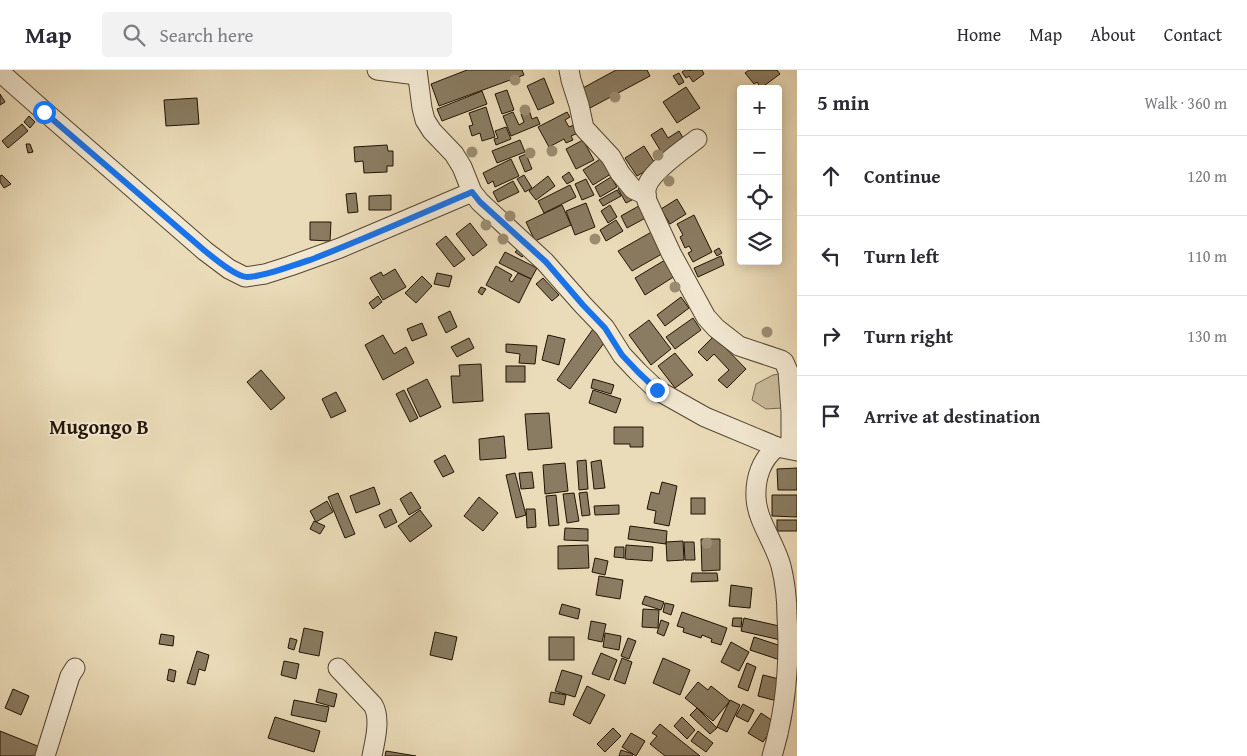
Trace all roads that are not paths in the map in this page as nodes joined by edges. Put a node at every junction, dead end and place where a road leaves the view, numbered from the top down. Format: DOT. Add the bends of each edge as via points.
graph roads {
  1 [pos="377,70"];
  2 [pos="569,70"];
  3 [pos="0,72"];
  4 [pos="417,72"];
  5 [pos="697,139"];
  6 [pos="472,192"];
  7 [pos="646,195"];
  8 [pos="788,449"];
  9 [pos="75,668"];
  10 [pos="338,668"];
  11 [pos="45,756"];
  12 [pos="372,756"];
  13 [pos="772,756"];
  1 -- 4 [label="street"];
  2 -- 7 [label="street" via="584,128 611,157 633,189"];
  3 -- 6 [label="street" via="205,251 245,277 264,274 340,248"];
  4 -- 6 [label="street" via="425,120 454,154"];
  5 -- 7 [label="street" via="653,176 647,184"];
  6 -- 8 [label="street" via="546,262 605,328 622,355 657,390 705,417"];
  7 -- 8 [label="street" via="671,253 706,317 739,346 781,360 786,365 791,412"];
  8 -- 13 [label="street" via="771,452 763,461 756,486 758,510 777,552 787,608 788,668"];
  9 -- 11 [label="street"];
  10 -- 12 [label="street" via="373,705 378,715"];
}
